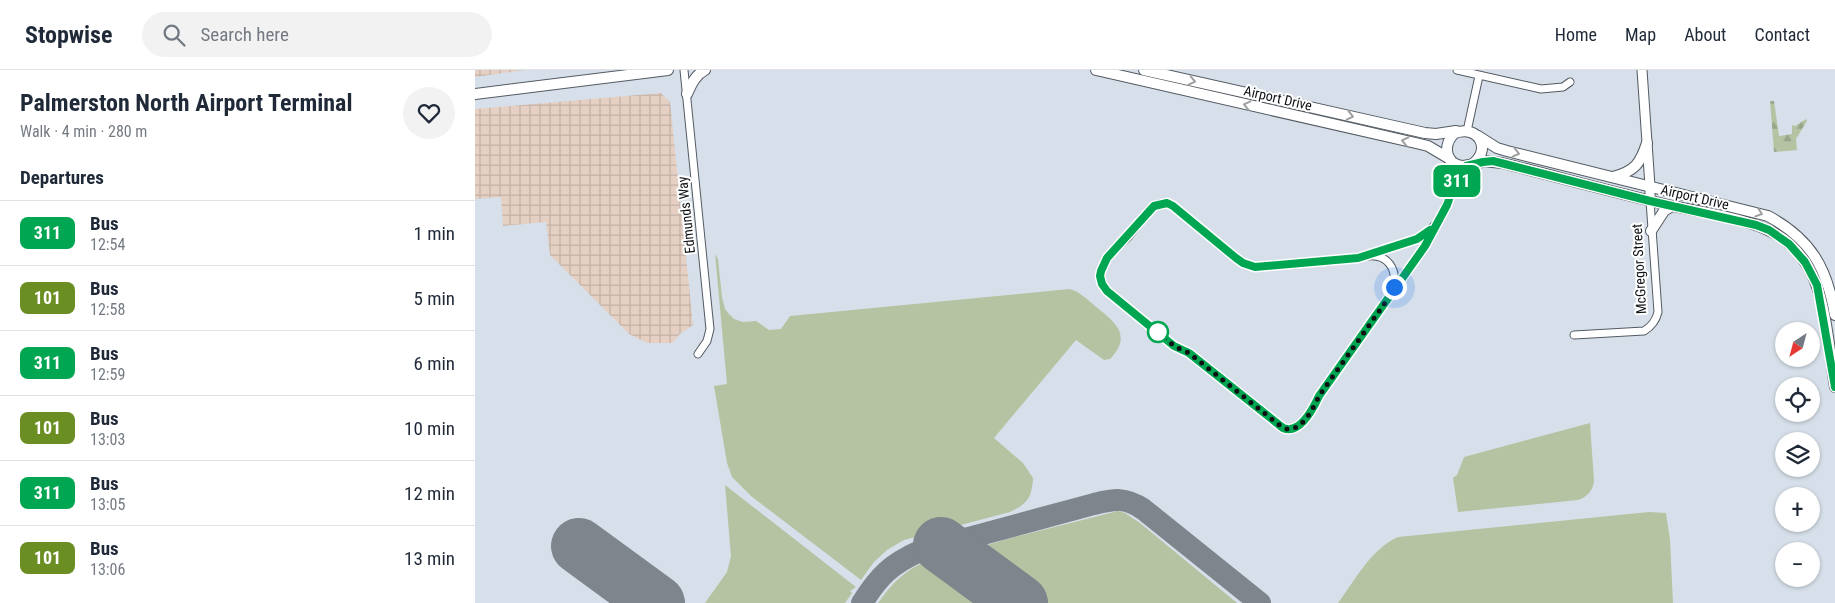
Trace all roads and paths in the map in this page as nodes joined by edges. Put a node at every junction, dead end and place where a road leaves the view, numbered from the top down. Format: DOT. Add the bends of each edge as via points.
graph roads {
  1 [pos="616,70"];
  2 [pos="668,70"];
  3 [pos="685,70"];
  4 [pos="705,70"];
  5 [pos="1096,70"];
  6 [pos="1144,70"];
  7 [pos="1457,70"];
  8 [pos="1641,70"];
  9 [pos="1479,76"];
  10 [pos="1570,82"];
  11 [pos="542,86"];
  12 [pos="475,94"];
  13 [pos="687,94"];
  14 [pos="1467,131"];
  15 [pos="1647,143"];
  16 [pos="1452,161"];
  17 [pos="1468,165"];
  18 [pos="1612,177"];
  19 [pos="1651,186"];
  20 [pos="1453,188"];
  21 [pos="1650,201"];
  22 [pos="1672,206"];
  23 [pos="1436,224"];
  24 [pos="1651,231"];
  25 [pos="1358,258"];
  26 [pos="1394,287"];
  27 [pos="1835,315"];
  28 [pos="1574,335"];
  29 [pos="698,354"];
  30 [pos="1835,387"];
  1 -- 11 [label="main road"];
  2 -- 11 [label="main road"];
  3 -- 13 [label="street, Edmunds Way"];
  4 -- 13 [label="main road" via="694,80"];
  16 -- 5 [label="main road, Airport Drive, one-way" via="1420,144"];
  6 -- 14 [label="main road, Airport Drive, one-way" via="1425,133"];
  7 -- 9 [label="street"];
  8 -- 15 [label="street, McGregor Street"];
  9 -- 10 [label="street" via="1541,89 1563,87"];
  9 -- 14 [label="street"];
  11 -- 12 [label="main road"];
  13 -- 29 [label="street, Edmunds Way" via="710,330"];
  14 -- 16 [label="main road" via="1455,132 1447,142"];
  14 -- 17 [label="main road" via="1481,141 1482,146 1479,157"];
  14 -- 18 [label="main road, Airport Drive, one-way" via="1497,148"];
  15 -- 18 [label="main road" via="1633,169"];
  15 -- 19 [label="street, McGregor Street"];
  16 -- 17 [label="main road"];
  16 -- 20 [label="street"];
  17 -- 20 [label="street"];
  17 -- 21 [label="main road, Airport Drive" via="1496,162"];
  18 -- 19 [label="main road, Airport Drive"];
  19 -- 21 [label="street, McGregor Street"];
  19 -- 27 [label="main road, Airport Drive, one-way" via="1757,212 1790,229 1822,267"];
  20 -- 23 [label="street"];
  21 -- 22 [label="main road, Airport Drive"];
  21 -- 24 [label="street, McGregor Street"];
  22 -- 24 [label="main road" via="1664,211"];
  22 -- 30 [label="main road, Airport Drive" via="1756,225 1779,236 1798,253 1819,291"];
  23 -- 25 [label="street" via="1417,239"];
  23 -- 26 [label="street" via="1425,246"];
  24 -- 28 [label="street, McGregor Street" via="1658,312 1652,326 1645,331"];
  25 -- 26 [label="street" via="1374,255 1387,260 1394,270"];
  25 -- 26 [label="street" via="1259,268 1251,266 1236,258 1173,206 1163,203 1150,209 1118,244 1103,265 1100,276 1107,291 1168,341 1189,353 1289,430 1298,426 1313,408"];
}
